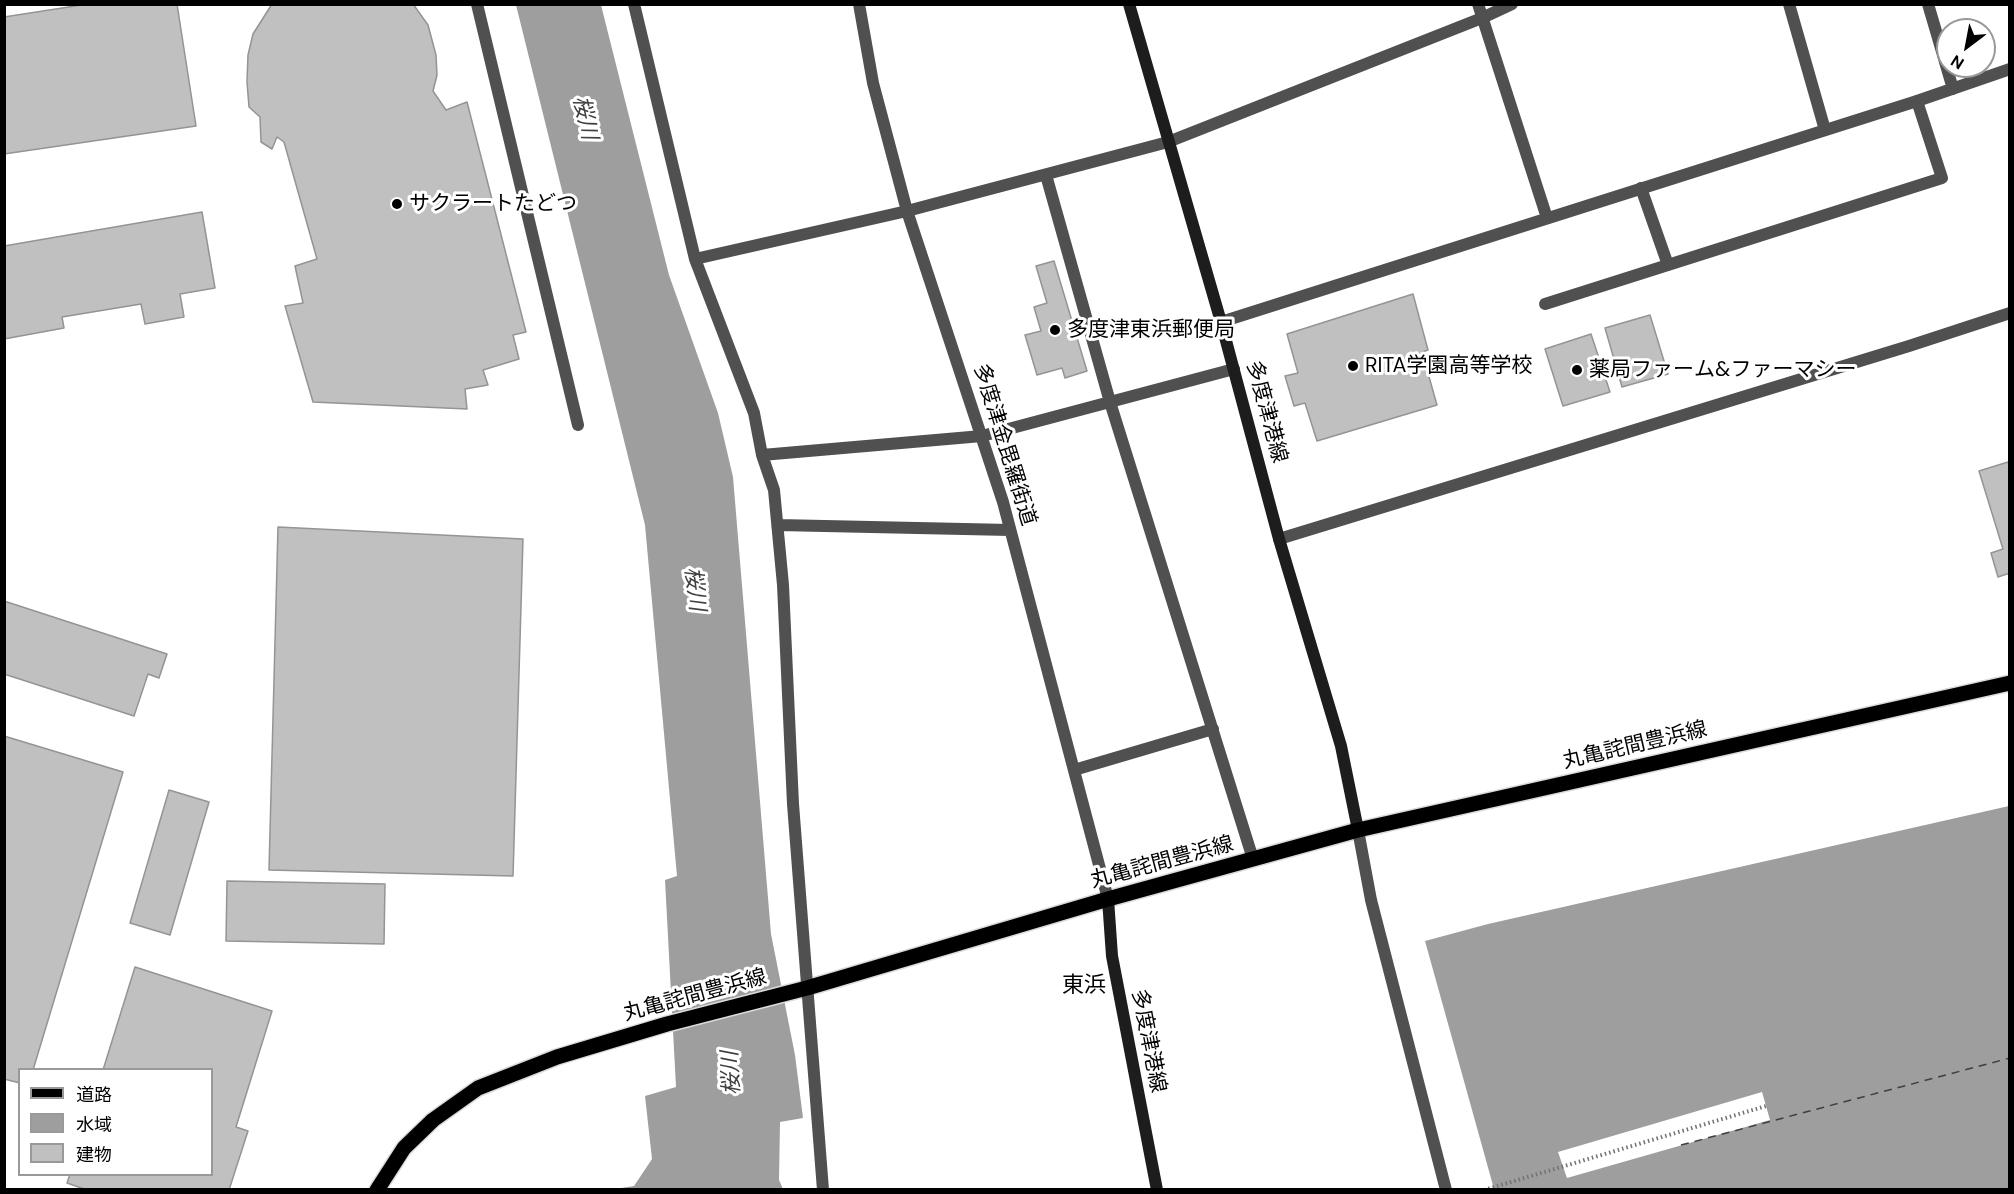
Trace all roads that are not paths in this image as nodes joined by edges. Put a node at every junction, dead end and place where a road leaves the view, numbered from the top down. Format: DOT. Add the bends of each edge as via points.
graph roads {
  1 [pos="477,4"];
  2 [pos="634,4"];
  3 [pos="859,4"];
  4 [pos="1129,4"];
  5 [pos="1478,4"];
  6 [pos="1512,4"];
  7 [pos="1789,4"];
  8 [pos="1928,4"];
  9 [pos="1482,18"];
  10 [pos="2010,69"];
  11 [pos="1953,89"];
  12 [pos="1917,101"];
  13 [pos="1825,130"];
  14 [pos="1168,142"];
  15 [pos="1046,174"];
  16 [pos="1641,188"];
  17 [pos="908,211"];
  18 [pos="1547,218"];
  19 [pos="695,259"];
  20 [pos="1668,265"];
  21 [pos="1545,304"];
  22 [pos="2010,313"];
  23 [pos="1221,322"];
  24 [pos="1234,369"];
  25 [pos="1110,402"];
  26 [pos="578,425"];
  27 [pos="982,436"];
  28 [pos="762,455"];
  29 [pos="778,525"];
  30 [pos="1010,530"];
  31 [pos="1279,538"];
  32 [pos="2010,683"];
  33 [pos="1213,729"];
  34 [pos="1074,770"];
  35 [pos="1358,830"];
  36 [pos="1253,859"];
  37 [pos="1108,899"];
  38 [pos="807,988"];
  39 [pos="376,1190"];
  40 [pos="823,1190"];
  41 [pos="1157,1190"];
  42 [pos="1446,1190"];
  1 -- 26 [label="street"];
  2 -- 19 [label="street"];
  3 -- 17 [label="street, 多度津金毘羅街道" via="873,83"];
  4 -- 14 [label="main road, 多度津港線"];
  5 -- 9 [label="street"];
  6 -- 9 [label="street"];
  7 -- 13 [label="street"];
  8 -- 11 [label="street"];
  9 -- 14 [label="street"];
  9 -- 18 [label="street"];
  10 -- 11 [label="street"];
  11 -- 12 [label="street"];
  12 -- 13 [label="street"];
  12 -- 20 [label="street" via="1942,178"];
  13 -- 16 [label="street"];
  14 -- 15 [label="street"];
  14 -- 23 [label="main road, 多度津港線"];
  15 -- 17 [label="street"];
  15 -- 25 [label="street"];
  16 -- 18 [label="street"];
  16 -- 20 [label="street"];
  17 -- 19 [label="street"];
  17 -- 27 [label="street, 多度津金毘羅街道"];
  18 -- 23 [label="street"];
  19 -- 28 [label="street" via="754,413"];
  20 -- 21 [label="street"];
  22 -- 31 [label="street"];
  23 -- 24 [label="main road, 多度津港線"];
  24 -- 25 [label="street"];
  24 -- 31 [label="main road, 多度津港線"];
  25 -- 27 [label="street"];
  25 -- 33 [label="street"];
  27 -- 28 [label="street"];
  27 -- 30 [label="street, 多度津金毘羅街道"];
  28 -- 29 [label="street" via="774,490"];
  29 -- 30 [label="street"];
  29 -- 38 [label="street"];
  30 -- 34 [label="street, 多度津金毘羅街道"];
  31 -- 35 [label="main road, 多度津港線" via="1341,746"];
  32 -- 35 [label="main road, 丸亀詫間豊浜線"];
  33 -- 34 [label="street"];
  33 -- 36 [label="street"];
  34 -- 37 [label="street, 多度津金毘羅街道"];
  35 -- 36 [label="main road, 丸亀詫間豊浜線"];
  35 -- 42 [label="street" via="1371,900"];
  36 -- 37 [label="main road, 丸亀詫間豊浜線"];
  37 -- 38 [label="main road, 丸亀詫間豊浜線"];
  37 -- 41 [label="main road, 多度津港線" via="1112,956"];
  38 -- 39 [label="main road, 丸亀詫間豊浜線" via="556,1057 478,1088 433,1120 404,1148"];
  38 -- 40 [label="street"];
}
